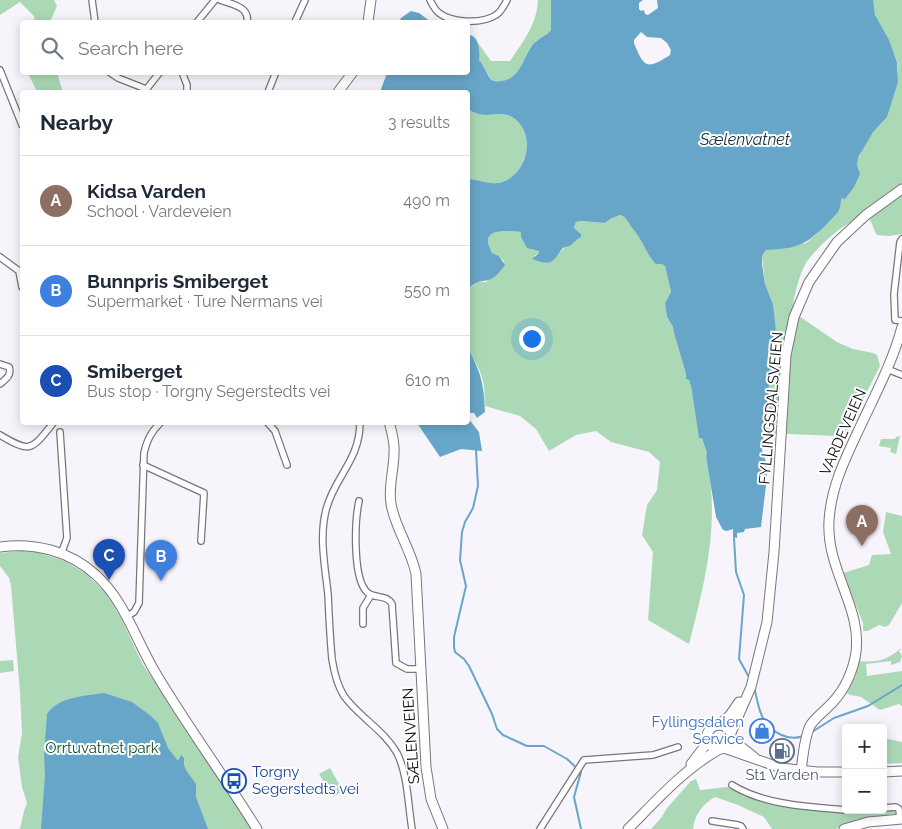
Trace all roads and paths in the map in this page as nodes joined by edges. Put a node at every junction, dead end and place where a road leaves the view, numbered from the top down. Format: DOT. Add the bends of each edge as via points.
graph roads {
  1 [pos="92,0"];
  2 [pos="215,0"];
  3 [pos="220,0"];
  4 [pos="305,0"];
  5 [pos="371,0"];
  6 [pos="430,0"];
  7 [pos="507,0"];
  8 [pos="95,20"];
  9 [pos="199,20"];
  10 [pos="247,20"];
  11 [pos="296,20"];
  12 [pos="368,20"];
  13 [pos="0,70"];
  14 [pos="114,75"];
  15 [pos="158,75"];
  16 [pos="183,75"];
  17 [pos="275,75"];
  18 [pos="351,75"];
  19 [pos="143,90"];
  20 [pos="146,90"];
  21 [pos="187,90"];
  22 [pos="269,90"];
  23 [pos="340,90"];
  24 [pos="20,120"];
  25 [pos="902,189"];
  26 [pos="902,239"];
  27 [pos="0,257"];
  28 [pos="20,270"];
  29 [pos="902,321"];
  30 [pos="902,327"];
  31 [pos="0,364"];
  32 [pos="887,369"];
  33 [pos="902,375"];
  34 [pos="0,384"];
  35 [pos="55,425"];
  36 [pos="158,425"];
  37 [pos="270,425"];
  38 [pos="360,425"];
  39 [pos="390,425"];
  40 [pos="60,432"];
  41 [pos="0,435"];
  42 [pos="143,465"];
  43 [pos="287,465"];
  44 [pos="359,501"];
  45 [pos="201,541"];
  46 [pos="0,547"];
  47 [pos="61,554"];
  48 [pos="371,595"];
  49 [pos="126,617"];
  50 [pos="363,624"];
  51 [pos="420,669"];
  52 [pos="755,671"];
  53 [pos="719,725"];
  54 [pos="706,736"];
  55 [pos="730,736"];
  56 [pos="678,747"];
  57 [pos="722,748"];
  58 [pos="758,760"];
  59 [pos="801,771"];
  60 [pos="842,772"];
  61 [pos="887,772"];
  62 [pos="902,772"];
  63 [pos="682,776"];
  64 [pos="732,785"];
  65 [pos="887,808"];
  66 [pos="842,810"];
  67 [pos="901,819"];
  68 [pos="712,821"];
  69 [pos="257,829"];
  70 [pos="412,829"];
  71 [pos="443,829"];
  72 [pos="540,829"];
  73 [pos="628,829"];
  74 [pos="743,829"];
  75 [pos="844,829"];
  1 -- 8 [label="street"];
  2 -- 9 [label="street"];
  3 -- 10 [label="street" via="244,10"];
  4 -- 11 [label="street"];
  5 -- 12 [label="main road"];
  6 -- 7 [label="street" via="439,13 448,18 477,20 494,17"];
  13 -- 24 [label="street"];
  14 -- 19 [label="street"];
  15 -- 20 [label="street"];
  16 -- 21 [label="street"];
  17 -- 22 [label="street"];
  18 -- 23 [label="main road"];
  25 -- 52 [label="main road, FYLLINGSDALSVEIEN" via="866,215 837,242 809,282 794,316 786,354 769,604"];
  26 -- 29 [label="street" via="894,294 895,320"];
  27 -- 28 [label="street"];
  30 -- 32 [label="main road, VARDEVEIEN"];
  31 -- 34 [label="street" via="10,370 8,378"];
  32 -- 33 [label="street"];
  32 -- 59 [label="main road, VARDEVEIEN" via="839,472 830,506 831,553 855,625 854,660 838,696 809,727"];
  35 -- 41 [label="street" via="29,447 19,446"];
  36 -- 42 [label="street" via="147,439"];
  37 -- 43 [label="street" via="275,431"];
  38 -- 70 [label="street" via="357,447 333,491 324,517 332,659 343,694 396,752 405,780"];
  39 -- 51 [label="main road, SÆLENVEIEN" via="394,453 390,503 416,574"];
  40 -- 47 [label="street" via="67,538"];
  42 -- 45 [label="street" via="204,493"];
  42 -- 49 [label="street" via="139,603"];
  44 -- 48 [label="street" via="357,556 364,588"];
  46 -- 47 [label="main road" via="29,546"];
  47 -- 49 [label="main road" via="97,576 115,597"];
  48 -- 50 [label="street" via="363,608"];
  48 -- 51 [label="street, SÆLENVEIEN" via="383,596 392,604 396,663 407,669"];
  49 -- 69 [label="main road" via="156,674"];
  51 -- 71 [label="main road, SÆLENVEIEN" via="427,776 431,799"];
  52 -- 53 [label="main road, FYLLINGSDALSVEIEN" via="734,710"];
  52 -- 55 [label="main road, FYLLINGSDALSVEIEN"];
  53 -- 54 [label="main road" via="712,727"];
  53 -- 55 [label="main road" via="726,727"];
  54 -- 57 [label="main road" via="711,746"];
  54 -- 63 [label="main road" via="704,747"];
  55 -- 57 [label="main road" via="729,743"];
  55 -- 58 [label="main road"];
  56 -- 72 [label="street" via="653,755 584,760"];
  57 -- 58 [label="main road"];
  57 -- 63 [label="main road"];
  58 -- 59 [label="main road"];
  59 -- 60 [label="main road"];
  61 -- 62 [label="main road"];
  63 -- 73 [label="main road"];
  64 -- 66 [label="street" via="754,796"];
  65 -- 67 [label="street" via="899,809"];
  67 -- 75 [label="main road" via="868,822"];
  68 -- 74 [label="street" via="738,825"];
}
